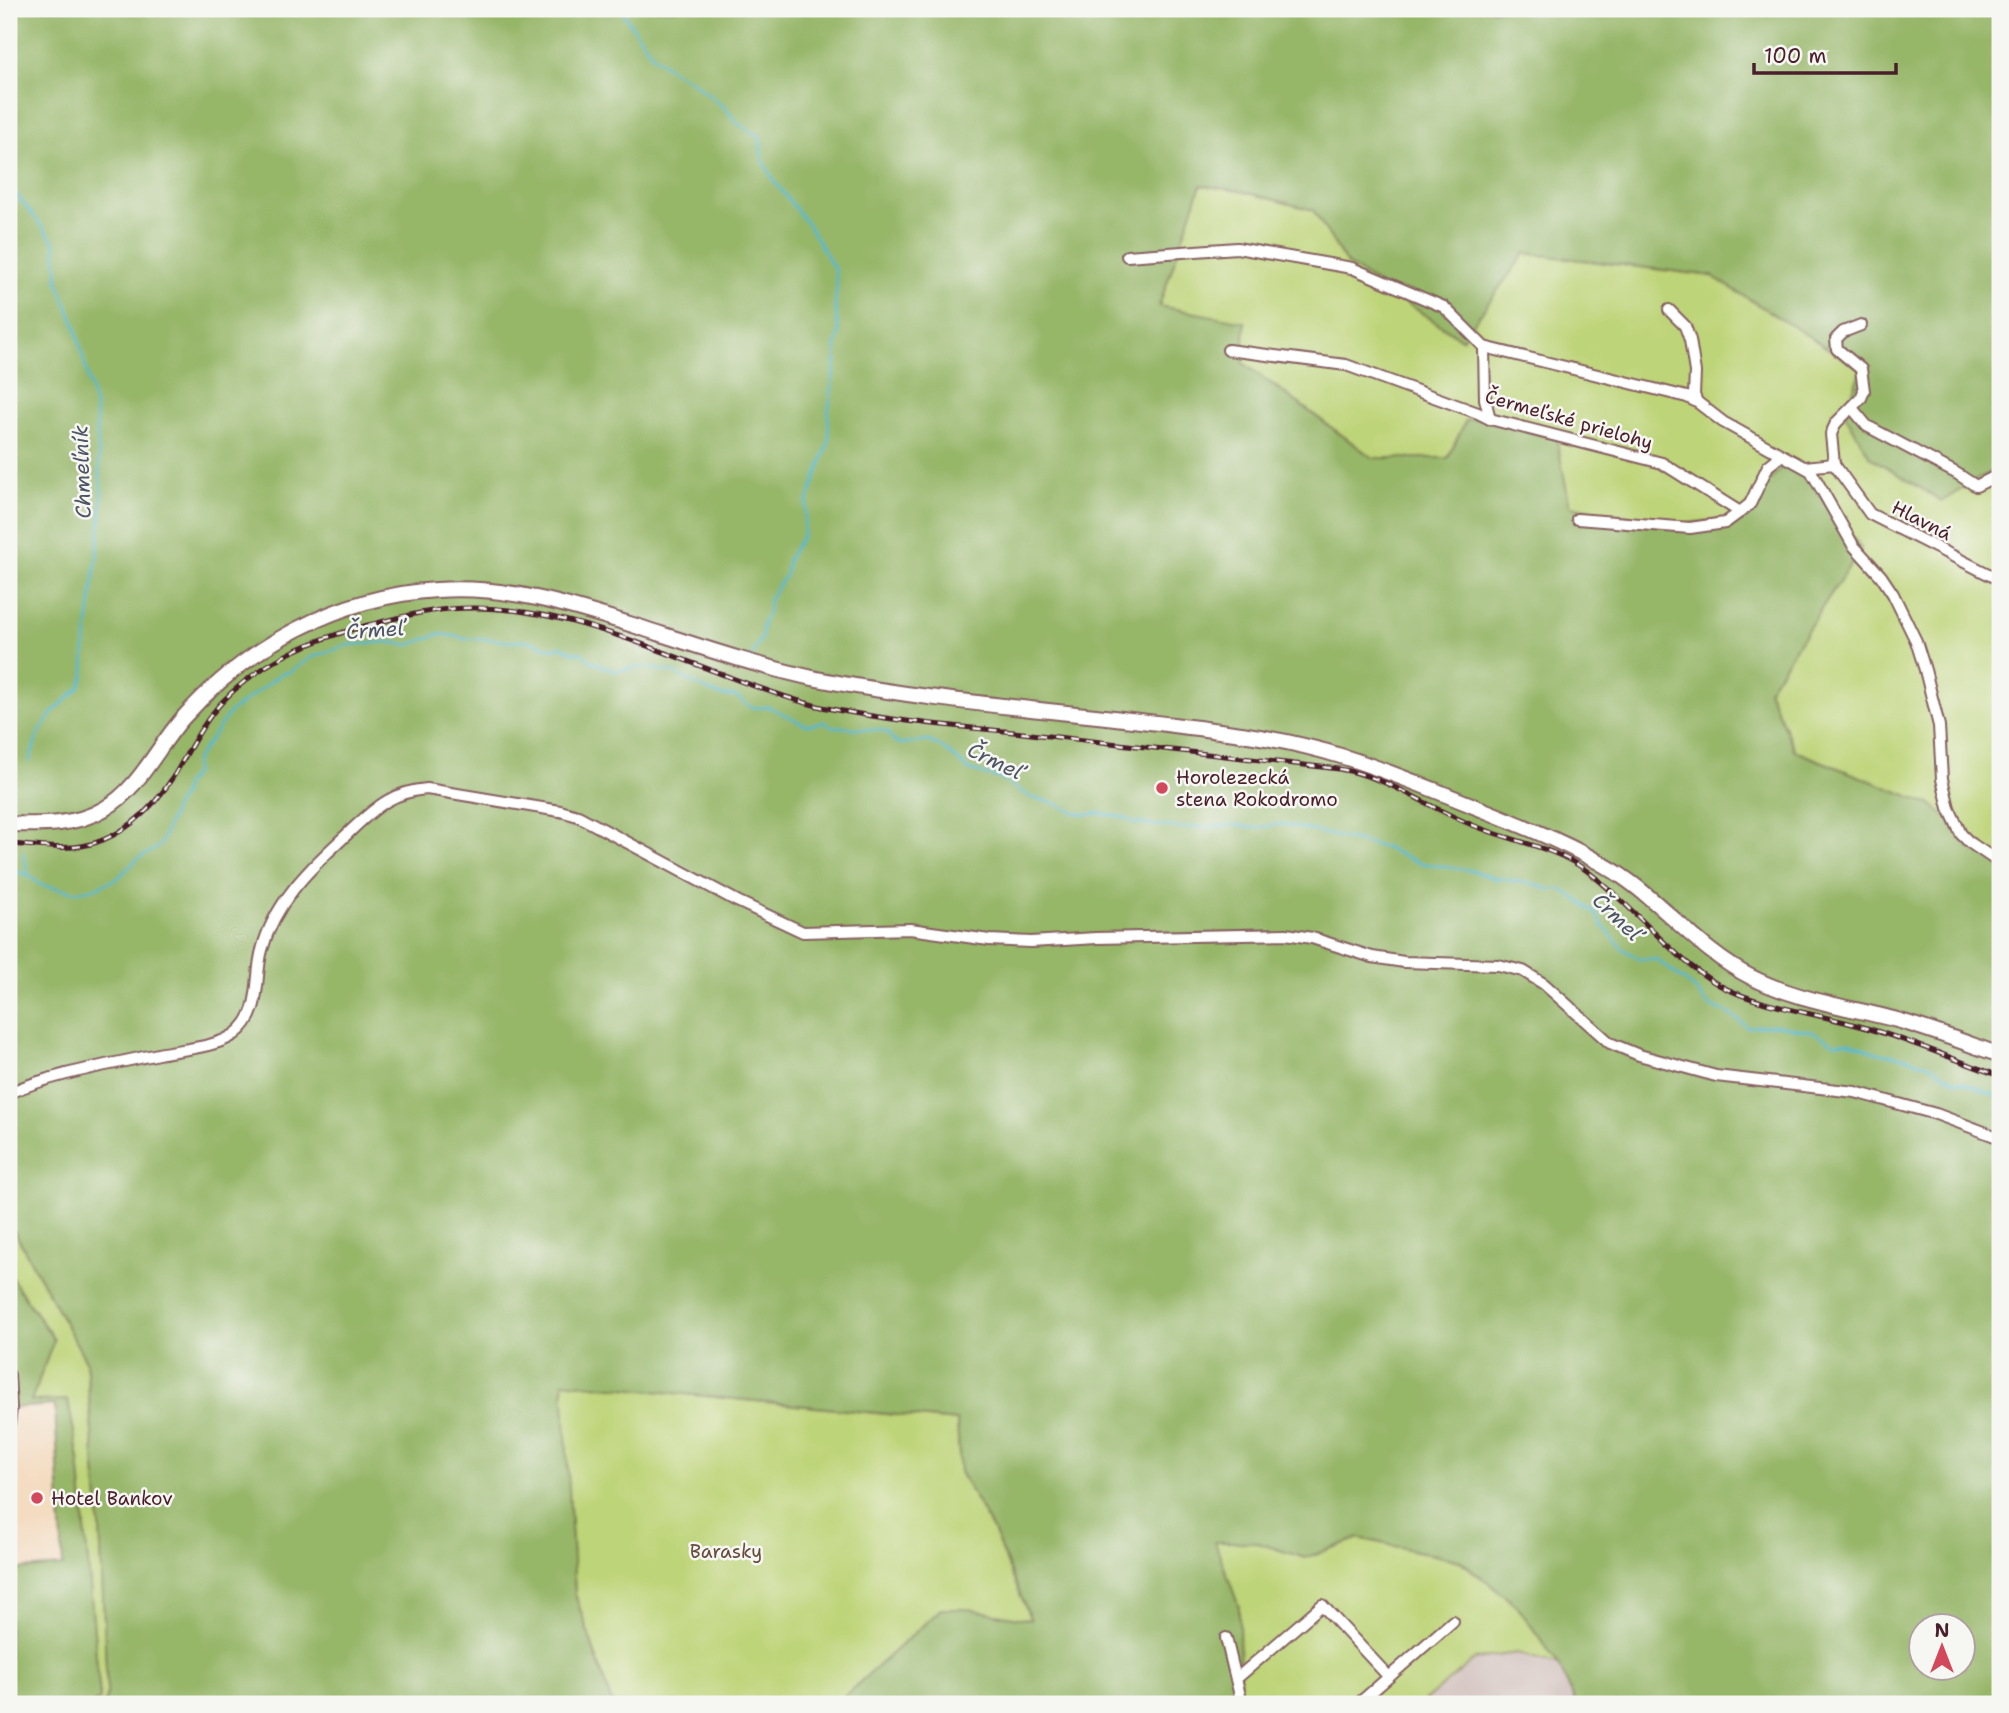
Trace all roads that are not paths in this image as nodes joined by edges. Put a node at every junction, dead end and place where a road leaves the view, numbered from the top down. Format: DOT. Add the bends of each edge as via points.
graph roads {
  1 [pos="1127,256"];
  2 [pos="1669,310"];
  3 [pos="1861,325"];
  4 [pos="1483,347"];
  5 [pos="1228,351"];
  6 [pos="1697,402"];
  7 [pos="1852,408"];
  8 [pos="1490,419"];
  9 [pos="1782,455"];
  10 [pos="1834,464"];
  11 [pos="1805,467"];
  12 [pos="2000,474"];
  13 [pos="1740,512"];
  14 [pos="1577,519"];
  15 [pos="2000,580"];
  16 [pos="9,824"];
  17 [pos="2000,863"];
  18 [pos="2000,1055"];
  19 [pos="9,1093"];
  20 [pos="2000,1138"];
  21 [pos="9,1375"];
  22 [pos="9,1426"];
  23 [pos="1453,1621"];
  24 [pos="1226,1638"];
  25 [pos="1389,1677"];
  26 [pos="1236,1679"];
  27 [pos="1242,1704"];
  28 [pos="1358,1704"];
  1 -- 4 [label="street" via="1237,248 1352,268 1444,307"];
  2 -- 6 [label="street" via="1685,326 1690,340"];
  3 -- 7 [label="street" via="1836,339 1837,349 1861,369 1864,391"];
  4 -- 6 [label="street"];
  4 -- 8 [label="street"];
  5 -- 8 [label="street, Čermeľské prielohy" via="1346,365"];
  6 -- 9 [label="street"];
  7 -- 10 [label="street" via="1831,434"];
  7 -- 12 [label="street" via="1867,426 1976,486"];
  8 -- 13 [label="street, Čermeľské prielohy" via="1662,463"];
  9 -- 11 [label="street"];
  9 -- 13 [label="street" via="1768,466 1751,504"];
  10 -- 11 [label="street"];
  10 -- 15 [label="street, Hlavná" via="1870,514"];
  11 -- 17 [label="street" via="1853,545 1886,582 1899,605 1916,641 1939,726 1949,808 1961,834"];
  13 -- 14 [label="street" via="1725,523 1690,528"];
  16 -- 18 [label="main road" via="67,822 106,808 140,776 178,723 225,677 304,625 382,598 429,590 490,590 567,604 745,662 817,678 886,691 1234,733 1347,758 1582,852 1636,887 1727,964 1764,984 1895,1019"];
  19 -- 20 [label="street" via="202,1046 236,1033 254,1004 266,938 299,880 386,801 427,789 579,816 803,932 910,929 1031,942 1286,934 1404,962 1498,965 1523,971 1544,984 1610,1042 1639,1055 1716,1076 1855,1091"];
  21 -- 22 [label="street"];
  23 -- 25 [label="street"];
  24 -- 26 [label="street"];
  25 -- 26 [label="street" via="1322,1605"];
  25 -- 28 [label="street"];
  26 -- 27 [label="street"];
}
